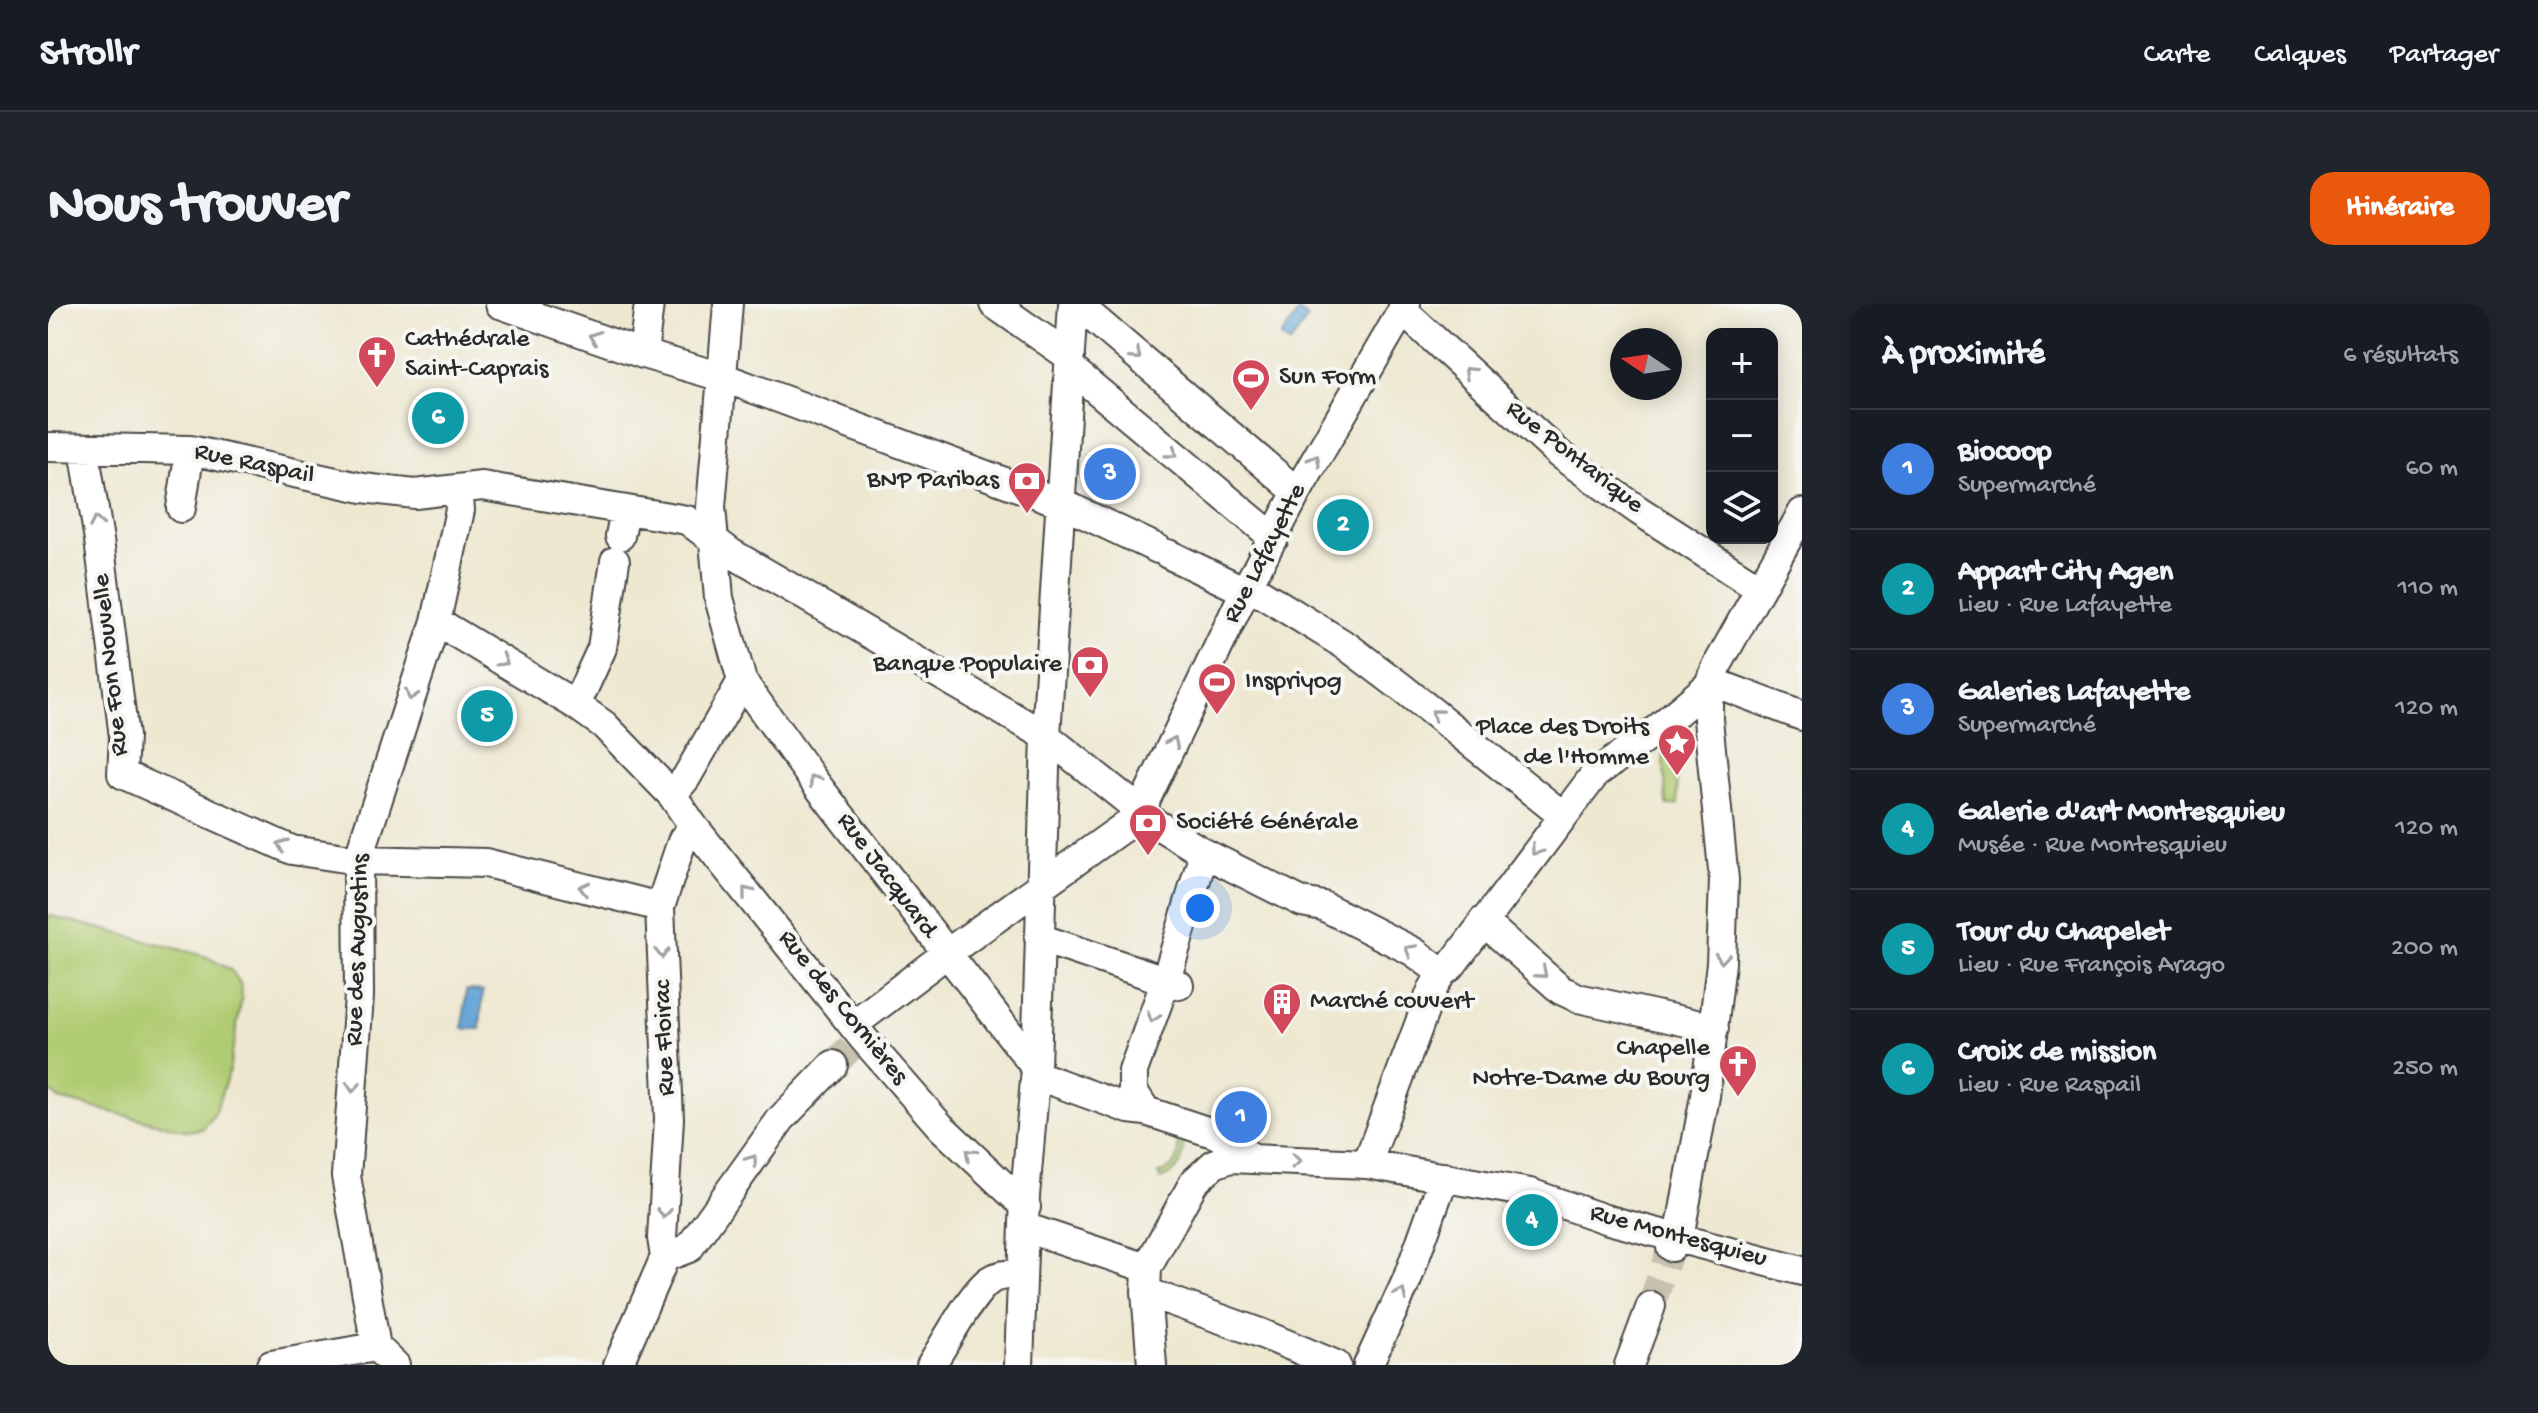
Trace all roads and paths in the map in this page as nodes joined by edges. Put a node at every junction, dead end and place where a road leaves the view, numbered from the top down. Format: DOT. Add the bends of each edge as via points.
graph roads {
  1 [pos="500,304"];
  2 [pos="649,304"];
  3 [pos="728,304"];
  4 [pos="994,304"];
  5 [pos="1075,304"];
  6 [pos="1396,309"];
  7 [pos="643,354"];
  8 [pos="1070,362"];
  9 [pos="722,377"];
  10 [pos="48,447"];
  11 [pos="84,449"];
  12 [pos="190,450"];
  13 [pos="458,490"];
  14 [pos="1297,492"];
  15 [pos="1061,503"];
  16 [pos="181,508"];
  17 [pos="1802,513"];
  18 [pos="620,536"];
  19 [pos="1274,538"];
  20 [pos="714,541"];
  21 [pos="1247,588"];
  22 [pos="1760,589"];
  23 [pos="436,621"];
  24 [pos="742,681"];
  25 [pos="1708,686"];
  26 [pos="576,705"];
  27 [pos="1802,716"];
  28 [pos="1046,736"];
  29 [pos="672,795"];
  30 [pos="1143,813"];
  31 [pos="1562,815"];
  32 [pos="694,827"];
  33 [pos="1204,853"];
  34 [pos="358,860"];
  35 [pos="1040,886"];
  36 [pos="660,907"];
  37 [pos="1483,921"];
  38 [pos="1039,938"];
  39 [pos="946,954"];
  40 [pos="1442,973"];
  41 [pos="1172,982"];
  42 [pos="1714,1028"];
  43 [pos="850,1044"];
  44 [pos="1036,1071"];
  45 [pos="1146,1111"];
  46 [pos="1252,1159"];
  47 [pos="1367,1164"];
  48 [pos="1444,1177"];
  49 [pos="1025,1217"];
  50 [pos="1673,1242"];
  51 [pos="665,1257"];
  52 [pos="1802,1271"];
  53 [pos="1022,1273"];
  54 [pos="1147,1280"];
  55 [pos="1651,1306"];
  56 [pos="385,1356"];
  57 [pos="271,1365"];
  58 [pos="618,1365"];
  59 [pos="931,1365"];
  60 [pos="1019,1365"];
  61 [pos="1152,1365"];
  62 [pos="1336,1365"];
  63 [pos="1368,1365"];
  64 [pos="1629,1365"];
  7 -- 1 [label="street, one-way"];
  2 -- 7 [label="street"];
  3 -- 9 [label="street"];
  4 -- 8 [label="street"];
  5 -- 8 [label="street"];
  5 -- 14 [label="street, one-way"];
  14 -- 6 [label="street, Rue Lafayette, one-way"];
  22 -- 6 [label="street, Rue Pontarique, one-way" via="1559,454"];
  7 -- 9 [label="street"];
  8 -- 15 [label="street"];
  8 -- 19 [label="street, one-way"];
  9 -- 15 [label="street"];
  9 -- 20 [label="street" via="711,507"];
  10 -- 11 [label="street, Rue Raspail"];
  11 -- 12 [label="street, Rue Raspail"];
  34 -- 11 [label="street, Rue Fon Nouvelle, one-way" via="292,850 122,774 124,737"];
  12 -- 13 [label="street, Rue Raspail" via="363,488 415,494"];
  12 -- 16 [label="street"];
  13 -- 18 [label="street, Rue Raspail" via="482,486"];
  13 -- 23 [label="street, Rue des Augustins" via="460,510"];
  14 -- 19 [label="street, Rue Lafayette"];
  15 -- 21 [label="street"];
  15 -- 28 [label="street"];
  17 -- 22 [label="street"];
  18 -- 20 [label="street, Rue Raspail" via="687,520"];
  18 -- 26 [label="street" via="602,648"];
  19 -- 21 [label="street, Rue Lafayette"];
  20 -- 24 [label="street" via="719,598"];
  20 -- 28 [label="street, Rue Raspail"];
  30 -- 21 [label="street, Rue Lafayette, one-way"];
  31 -- 21 [label="street, one-way" via="1348,647"];
  22 -- 25 [label="street"];
  23 -- 26 [label="street, Rue des Cornières, one-way"];
  23 -- 34 [label="street, Rue des Augustins, one-way"];
  24 -- 29 [label="street"];
  39 -- 24 [label="street, Rue Jacquard, one-way"];
  25 -- 27 [label="street" via="1726,687"];
  25 -- 31 [label="street" via="1596,773"];
  25 -- 42 [label="street, one-way" via="1724,880"];
  26 -- 29 [label="street, Rue des Cornières" via="604,725"];
  28 -- 30 [label="street, Rue Raspail"];
  28 -- 35 [label="street"];
  29 -- 32 [label="street, Rue des Cornières"];
  30 -- 33 [label="street, Rue Raspail"];
  30 -- 35 [label="street"];
  31 -- 37 [label="street, one-way"];
  32 -- 36 [label="street, Rue Floirac" via="683,839"];
  43 -- 32 [label="street, Rue des Cornières, one-way"];
  40 -- 33 [label="street, Rue Raspail, one-way" via="1414,952 1323,906 1302,902"];
  33 -- 41 [label="street"];
  36 -- 34 [label="street, one-way" via="486,863"];
  34 -- 56 [label="street, Rue des Augustins, one-way" via="359,996 346,1176"];
  35 -- 38 [label="street"];
  35 -- 39 [label="street"];
  36 -- 51 [label="street, Rue Floirac, one-way" via="669,1119"];
  37 -- 40 [label="street"];
  37 -- 42 [label="street, one-way" via="1561,990 1578,998"];
  38 -- 41 [label="street"];
  38 -- 44 [label="street"];
  39 -- 43 [label="street"];
  39 -- 44 [label="street, Rue Jacquard"];
  40 -- 47 [label="street"];
  41 -- 45 [label="street, one-way" via="1132,1077 1133,1091"];
  42 -- 50 [label="street" via="1681,1227"];
  49 -- 43 [label="street, Rue des Cornières, one-way" via="940,1126"];
  51 -- 43 [label="street, one-way" via="689,1248 781,1119"];
  44 -- 45 [label="street"];
  44 -- 49 [label="street"];
  45 -- 46 [label="street" via="1223,1137"];
  46 -- 47 [label="street, Rue Montesquieu, one-way"];
  46 -- 54 [label="street, Rue Montesquieu" via="1214,1164 1194,1182"];
  47 -- 48 [label="street, Rue Montesquieu"];
  48 -- 50 [label="street, Rue Montesquieu" via="1530,1193"];
  63 -- 48 [label="street, one-way" via="1407,1280"];
  49 -- 53 [label="street"];
  49 -- 54 [label="street"];
  50 -- 52 [label="street, Rue Montesquieu"];
  51 -- 58 [label="street"];
  53 -- 59 [label="street" via="990,1280 978,1292"];
  53 -- 60 [label="street"];
  54 -- 61 [label="street"];
  54 -- 62 [label="street"];
  55 -- 64 [label="street"];
  56 -- 57 [label="street"];
}
